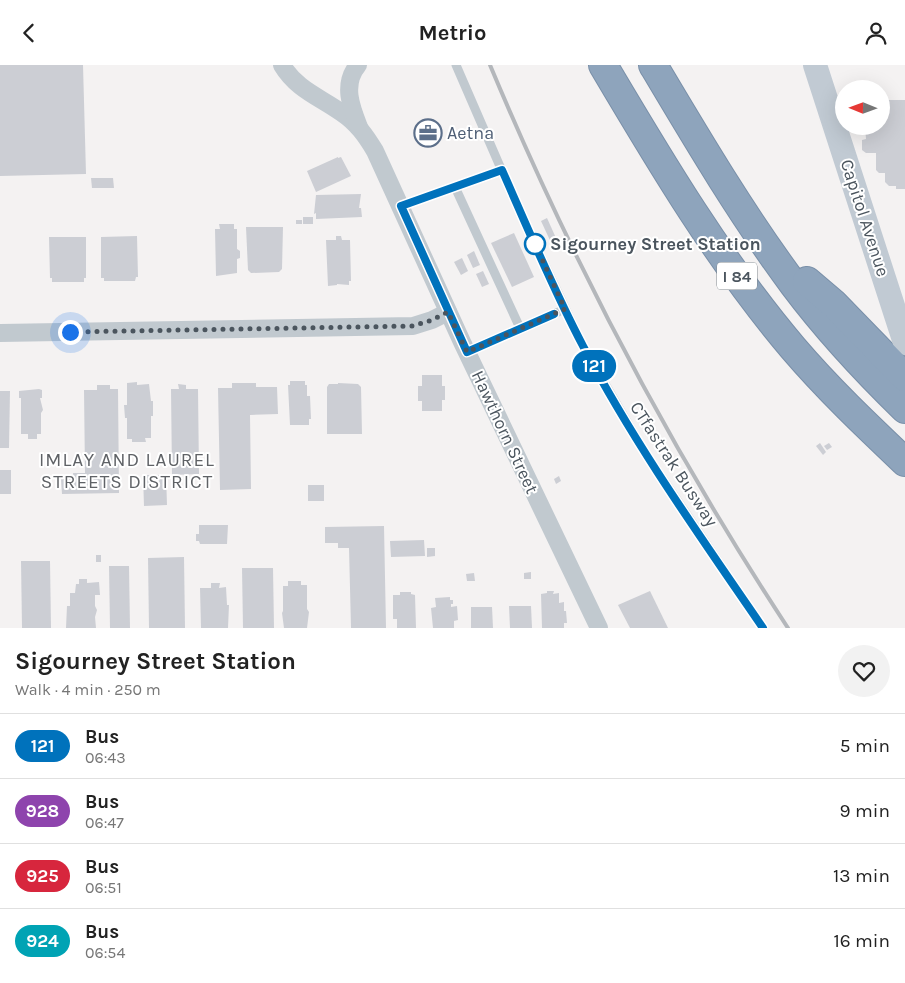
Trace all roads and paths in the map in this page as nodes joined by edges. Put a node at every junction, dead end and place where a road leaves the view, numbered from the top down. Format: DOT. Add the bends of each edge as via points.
graph roads {
  1 [pos="282,65"];
  2 [pos="358,65"];
  3 [pos="456,65"];
  4 [pos="603,65"];
  5 [pos="653,65"];
  6 [pos="815,65"];
  7 [pos="359,127"];
  8 [pos="502,170"];
  9 [pos="455,187"];
  10 [pos="401,206"];
  11 [pos="775,258"];
  12 [pos="565,309"];
  13 [pos="448,312"];
  14 [pos="520,328"];
  15 [pos="0,333"];
  16 [pos="905,343"];
  17 [pos="467,352"];
  18 [pos="905,377"];
  19 [pos="905,409"];
  20 [pos="905,462"];
  21 [pos="599,628"];
  22 [pos="763,628"];
  1 -- 7 [label="street, Hawthorn Street" via="303,89 343,113"];
  2 -- 7 [label="street, Hawthorn Street" via="350,77 349,86"];
  3 -- 8 [label="lane, CTfastrak Busway"];
  4 -- 20 [label="highway, I 84" via="697,217 757,303 828,387"];
  5 -- 11 [label="highway, I 84"];
  6 -- 16 [label="main road, Capitol Avenue"];
  7 -- 10 [label="street, Hawthorn Street" via="375,151"];
  8 -- 9 [label="lane"];
  8 -- 12 [label="lane, CTfastrak Busway"];
  9 -- 10 [label="lane"];
  9 -- 14 [label="lane"];
  10 -- 13 [label="street, Hawthorn Street"];
  11 -- 18 [label="highway" via="834,304"];
  11 -- 19 [label="highway, I 84" via="837,338"];
  12 -- 14 [label="lane"];
  12 -- 22 [label="lane, CTfastrak Busway" via="643,449"];
  13 -- 15 [label="street" via="413,326"];
  13 -- 17 [label="street, Hawthorn Street"];
  14 -- 17 [label="lane"];
  17 -- 21 [label="street, Hawthorn Street"];
}
